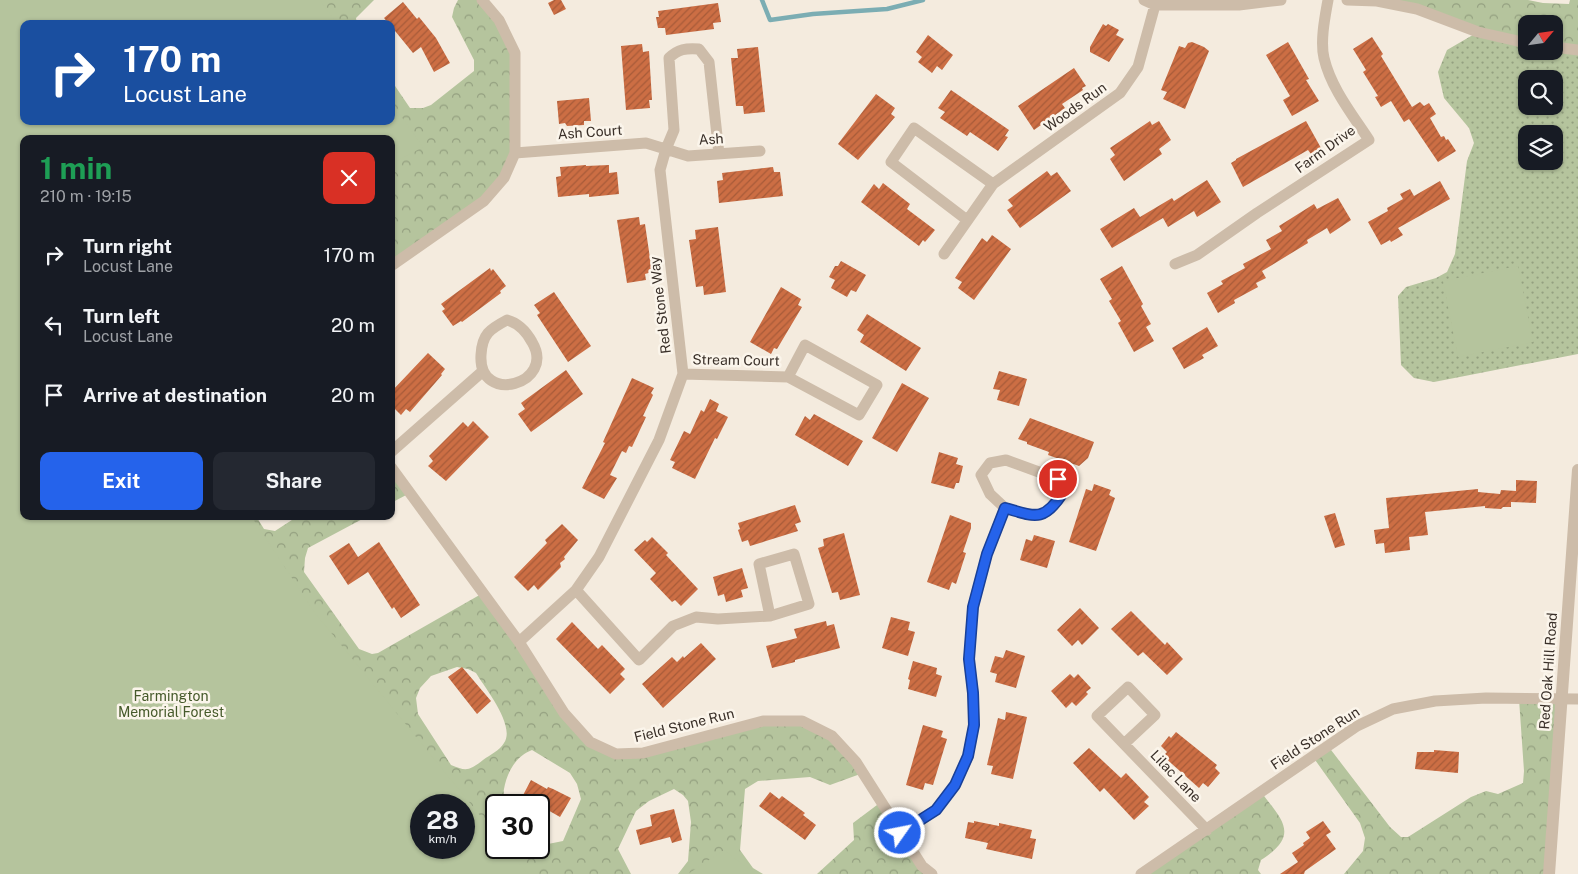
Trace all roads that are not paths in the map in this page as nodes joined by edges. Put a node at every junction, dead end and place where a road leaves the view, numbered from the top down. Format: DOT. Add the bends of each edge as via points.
graph roads {
  1 [pos="482,0"];
  2 [pos="1144,0"];
  3 [pos="1281,0"];
  4 [pos="1328,0"];
  5 [pos="1347,0"];
  6 [pos="1155,5"];
  7 [pos="1518,41"];
  8 [pos="1563,48"];
  9 [pos="1578,50"];
  10 [pos="666,149"];
  11 [pos="760,151"];
  12 [pos="515,153"];
  13 [pos="719,154"];
  14 [pos="994,184"];
  15 [pos="967,220"];
  16 [pos="944,254"];
  17 [pos="395,263"];
  18 [pos="1175,264"];
  19 [pos="483,371"];
  20 [pos="684,374"];
  21 [pos="788,377"];
  22 [pos="395,448"];
  23 [pos="1578,470"];
  24 [pos="395,472"];
  25 [pos="1005,508"];
  26 [pos="576,590"];
  27 [pos="770,616"];
  28 [pos="519,642"];
  29 [pos="1578,699"];
  30 [pos="1562,700"];
  31 [pos="1124,744"];
  32 [pos="1207,830"];
  33 [pos="900,833"];
  34 [pos="932,874"];
  35 [pos="1141,874"];
  36 [pos="1549,874"];
  1 -- 12 [label="street" via="500,20 515,53"];
  2 -- 6 [label="street"];
  3 -- 6 [label="street" via="1239,5"];
  4 -- 18 [label="street, Farm Drive" via="1324,57 1334,86 1369,140 1197,255"];
  5 -- 7 [label="street" via="1377,1 1417,9 1478,32"];
  6 -- 14 [label="street, Woods Run" via="1138,66 1120,93"];
  8 -- 9 [label="street"];
  10 -- 12 [label="street, Ash Court" via="646,143"];
  10 -- 13 [label="street, Ash" via="688,156"];
  10 -- 13 [label="street, Red Stone Way" via="674,130 669,58 683,48 698,49 709,62"];
  10 -- 20 [label="street, Red Stone Way" via="660,170"];
  11 -- 13 [label="street, Ash"];
  12 -- 17 [label="street" via="504,178 484,201"];
  14 -- 15 [label="street, Woods Run"];
  14 -- 15 [label="street" via="914,128 891,162"];
  15 -- 16 [label="street, Woods Run"];
  19 -- 19 [label="street" via="482,344 490,330 507,320 517,323 537,351 534,371 512,386 499,385"];
  19 -- 22 [label="street"];
  20 -- 21 [label="street, Stream Court"];
  20 -- 26 [label="street, Red Stone Way" via="659,440 599,557"];
  21 -- 21 [label="street, Stream Court" via="858,415 877,385 805,345"];
  23 -- 30 [label="street, Red Oak Hill Road"];
  24 -- 28 [label="street, Field Stone Run"];
  25 -- 25 [label="street" via="1035,516 1052,510 1062,494 1058,479 1006,460 990,463 981,475 990,494"];
  25 -- 33 [label="street" via="987,554 973,607 969,659 974,725 968,756 955,785 936,810"];
  26 -- 27 [label="street" via="638,660 673,626 696,617"];
  26 -- 28 [label="street, Red Stone Way"];
  27 -- 27 [label="street" via="809,604 794,554 759,564"];
  28 -- 33 [label="street, Field Stone Run" via="564,714 590,742 616,754 643,753 763,721 802,721 832,736 856,762"];
  29 -- 30 [label="street, Field Stone Run"];
  30 -- 32 [label="street, Field Stone Run" via="1478,698 1435,701 1393,709 1357,726"];
  30 -- 36 [label="street, Red Oak Hill Road"];
  31 -- 31 [label="street, Lilac Lane" via="1097,716 1128,687 1155,715"];
  31 -- 32 [label="street, Lilac Lane"];
  32 -- 35 [label="street, Field Stone Run"];
  33 -- 34 [label="street, Field Stone Run" via="922,866"];
}
